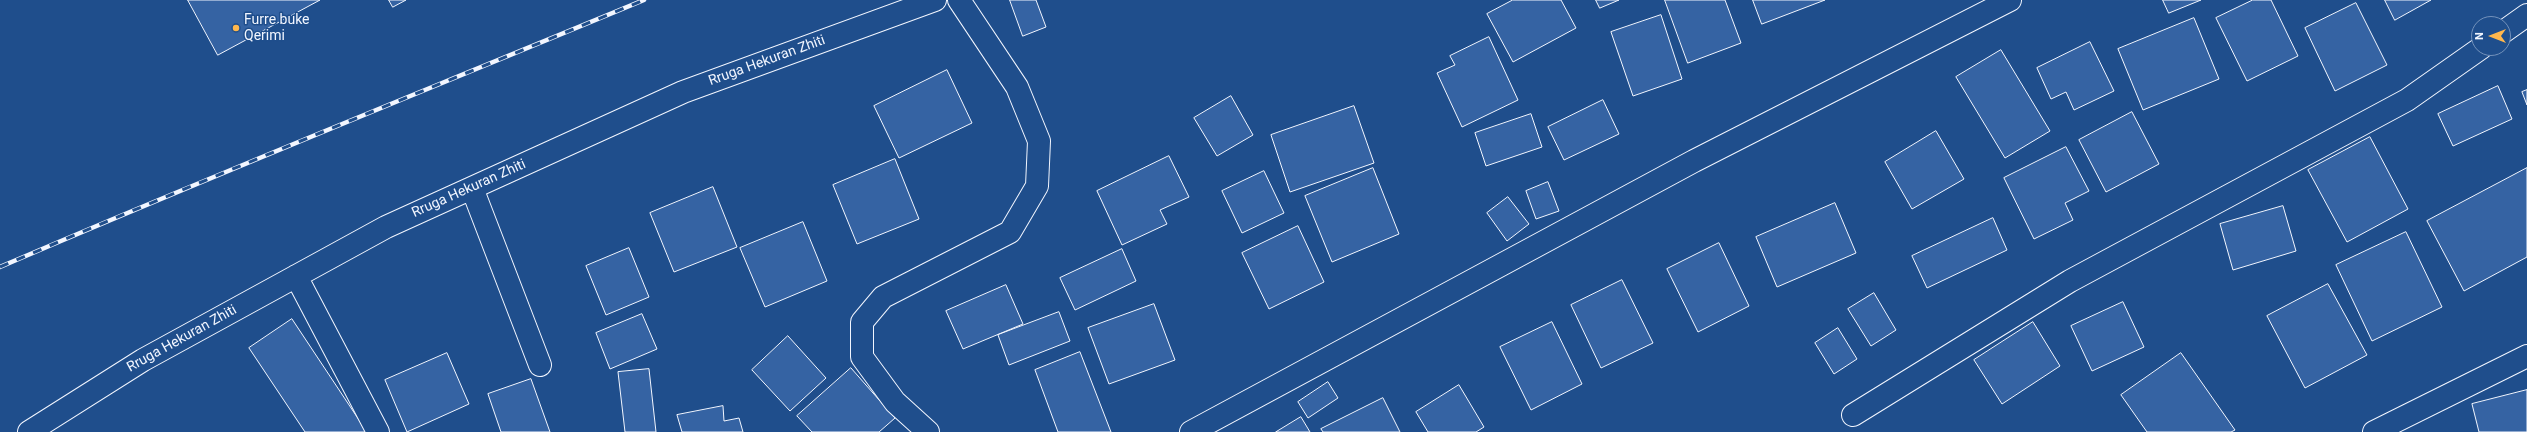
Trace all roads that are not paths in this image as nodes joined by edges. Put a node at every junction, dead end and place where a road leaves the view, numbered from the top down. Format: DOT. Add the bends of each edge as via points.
graph roads {
  1 [pos="935,0"];
  2 [pos="959,0"];
  3 [pos="2010,0"];
  4 [pos="2527,15"];
  5 [pos="2511,26"];
  6 [pos="2471,55"];
  7 [pos="472,188"];
  8 [pos="296,276"];
  9 [pos="2527,356"];
  10 [pos="540,365"];
  11 [pos="1853,415"];
  12 [pos="29,432"];
  13 [pos="378,432"];
  14 [pos="928,432"];
  15 [pos="1191,432"];
  16 [pos="2374,432"];
  1 -- 7 [label="street, Rruga Hekuran Zhiti" via="683,92"];
  2 -- 14 [label="street" via="1018,87 1039,141 1037,186 1010,232 883,297 862,322 862,357 895,402"];
  3 -- 15 [label="street" via="1694,161"];
  4 -- 5 [label="street"];
  6 -- 11 [label="street" via="2407,100 2070,281"];
  7 -- 8 [label="street, Rruga Hekuran Zhiti" via="386,227"];
  7 -- 10 [label="street"];
  8 -- 12 [label="street, Rruga Hekuran Zhiti" via="144,360"];
  8 -- 13 [label="street"];
  9 -- 16 [label="street"];
}
